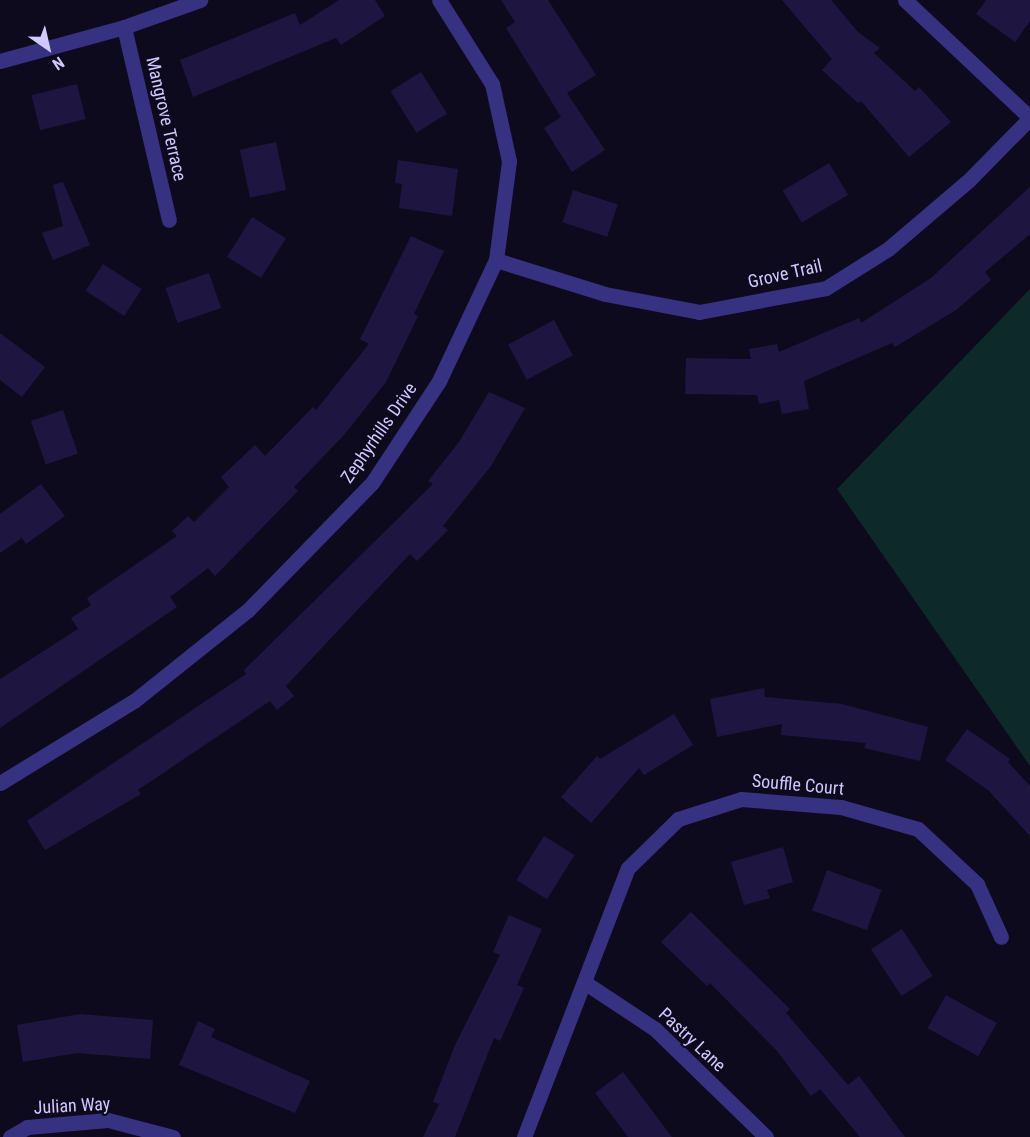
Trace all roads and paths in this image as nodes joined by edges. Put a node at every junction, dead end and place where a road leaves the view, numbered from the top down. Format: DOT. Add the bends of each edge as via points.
graph roads {
  1 [pos="200,0"];
  2 [pos="439,0"];
  3 [pos="905,0"];
  4 [pos="124,27"];
  5 [pos="0,61"];
  6 [pos="1030,118"];
  7 [pos="169,220"];
  8 [pos="496,260"];
  9 [pos="0,783"];
  10 [pos="1001,937"];
  11 [pos="584,982"];
  12 [pos="10,1137"];
  13 [pos="173,1137"];
  14 [pos="524,1137"];
  15 [pos="766,1137"];
  1 -- 4 [label="street"];
  2 -- 8 [label="street, Zephyrhills Drive" via="492,84 509,161"];
  3 -- 6 [label="street"];
  4 -- 5 [label="street"];
  4 -- 7 [label="street, Mangrove Terrace"];
  6 -- 8 [label="street, Grove Trail" via="969,180 888,249 826,288 699,312 605,294"];
  8 -- 9 [label="street, Zephyrhills Drive" via="439,381 372,483 239,617 134,701"];
  10 -- 11 [label="street, Souffle Court" via="977,884 918,829 841,807 741,799 678,819 628,868"];
  11 -- 14 [label="street, Souffle Court"];
  11 -- 15 [label="street, Pastry Lane" via="655,1029"];
  12 -- 13 [label="street, Julian Way" via="27,1127 108,1120"];
}
